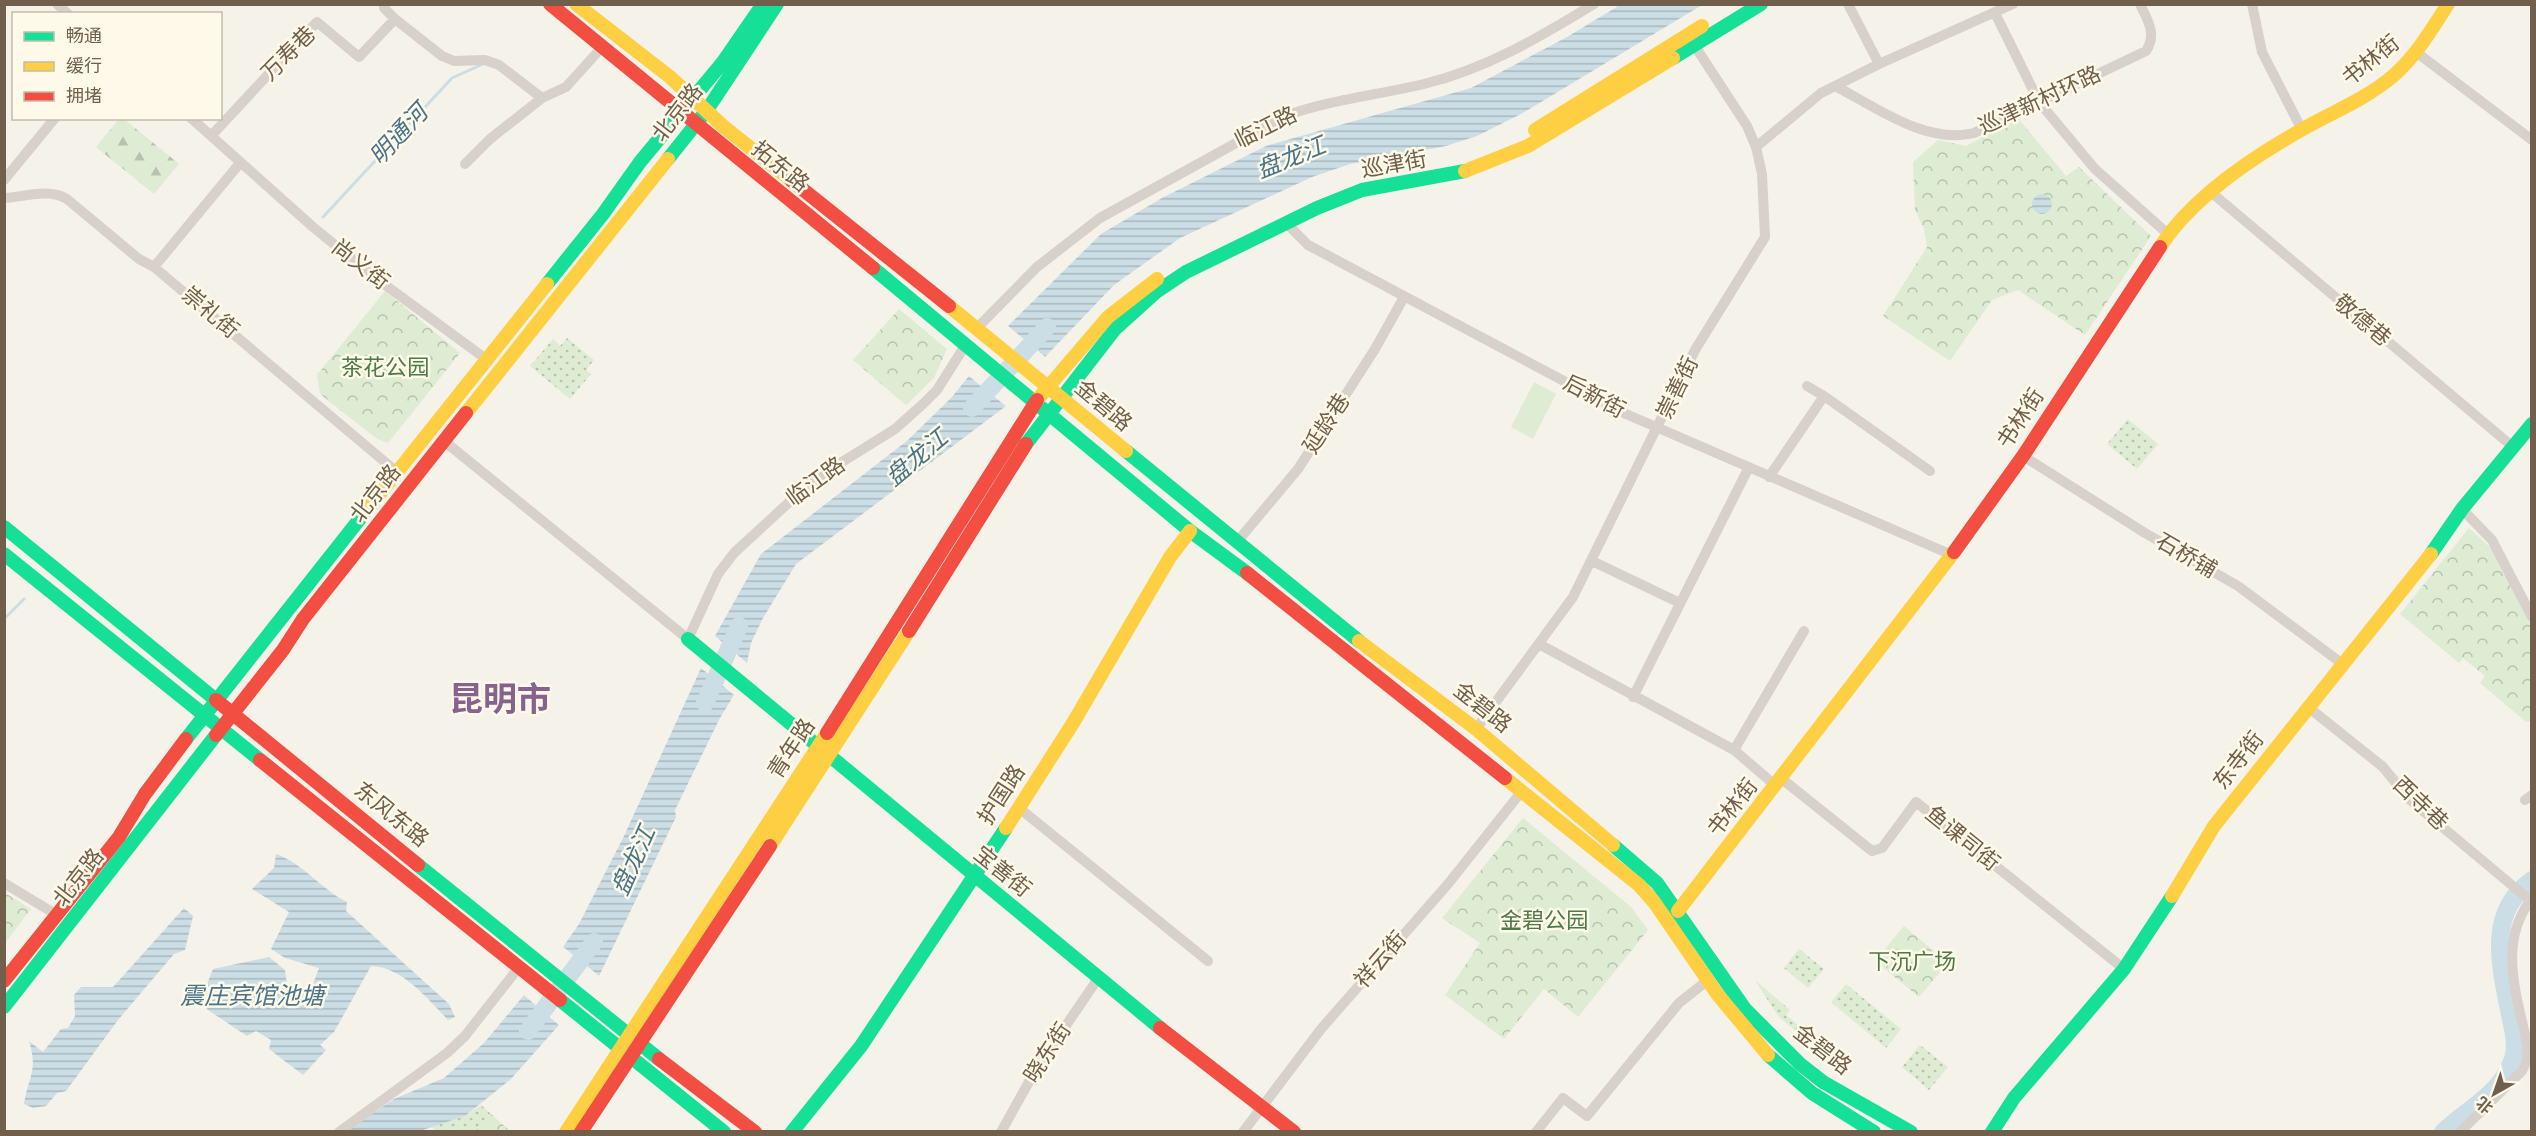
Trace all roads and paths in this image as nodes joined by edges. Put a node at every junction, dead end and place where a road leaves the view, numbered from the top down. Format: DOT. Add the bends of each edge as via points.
graph roads {
  1 [pos="384,4"];
  2 [pos="550,4"];
  3 [pos="576,4"];
  4 [pos="763,4"];
  5 [pos="777,4"];
  6 [pos="1594,4"];
  7 [pos="1738,4"];
  8 [pos="1761,4"];
  9 [pos="1848,4"];
  10 [pos="2013,4"];
  11 [pos="2140,4"];
  12 [pos="2252,4"];
  13 [pos="2448,4"];
  14 [pos="1995,14"];
  15 [pos="395,19"];
  16 [pos="1690,40"];
  17 [pos="603,46"];
  18 [pos="2416,52"];
  19 [pos="1879,64"];
  20 [pos="1835,86"];
  21 [pos="693,98"];
  22 [pos="542,99"];
  23 [pos="2038,102"];
  24 [pos="707,110"];
  25 [pos="680,112"];
  26 [pos="53,120"];
  27 [pos="193,120"];
  28 [pos="696,124"];
  29 [pos="2302,130"];
  30 [pos="211,136"];
  31 [pos="2532,140"];
  32 [pos="1756,147"];
  33 [pos="240,163"];
  34 [pos="465,164"];
  35 [pos="4,180"];
  36 [pos="2212,193"];
  37 [pos="4,198"];
  38 [pos="1287,223"];
  39 [pos="2168,234"];
  40 [pos="154,267"];
  41 [pos="1404,297"];
  42 [pos="977,328"];
  43 [pos="966,344"];
  44 [pos="997,344"];
  45 [pos="486,359"];
  46 [pos="985,359"];
  47 [pos="1044,383"];
  48 [pos="1807,386"];
  49 [pos="1824,396"];
  50 [pos="1060,397"];
  51 [pos="1036,402"];
  52 [pos="1048,412"];
  53 [pos="2532,424"];
  54 [pos="1658,429"];
  55 [pos="444,441"];
  56 [pos="2513,447"];
  57 [pos="2023,456"];
  58 [pos="1749,467"];
  59 [pos="1930,471"];
  60 [pos="398,473"];
  61 [pos="1769,477"];
  62 [pos="2462,509"];
  63 [pos="4,527"];
  64 [pos="1190,531"];
  65 [pos="1236,543"];
  66 [pos="4,554"];
  67 [pos="1952,555"];
  68 [pos="1592,561"];
  69 [pos="1680,603"];
  70 [pos="2532,617"];
  71 [pos="1804,631"];
  72 [pos="688,639"];
  73 [pos="1539,644"];
  74 [pos="2344,665"];
  75 [pos="1633,697"];
  76 [pos="215,700"];
  77 [pos="2308,707"];
  78 [pos="232,713"];
  79 [pos="203,716"];
  80 [pos="220,728"];
  81 [pos="1476,729"];
  82 [pos="820,745"];
  83 [pos="1734,750"];
  84 [pos="832,754"];
  85 [pos="1779,783"];
  86 [pos="1522,791"];
  87 [pos="1019,808"];
  88 [pos="973,876"];
  89 [pos="4,883"];
  90 [pos="2531,901"];
  91 [pos="1678,911"];
  92 [pos="57,915"];
  93 [pos="1208,961"];
  94 [pos="519,967"];
  95 [pos="2124,969"];
  96 [pos="1099,978"];
  97 [pos="1708,980"];
  98 [pos="4,981"];
  99 [pos="4,1007"];
  100 [pos="632,1038"];
  101 [pos="623,1053"];
  102 [pos="1260,1106"];
  103 [pos="339,1131"];
  104 [pos="566,1131"];
  105 [pos="581,1131"];
  106 [pos="724,1131"];
  107 [pos="755,1131"];
  108 [pos="792,1131"];
  109 [pos="1001,1131"];
  110 [pos="1243,1131"];
  111 [pos="1294,1131"];
  112 [pos="1536,1131"];
  113 [pos="1874,1131"];
  114 [pos="1911,1131"];
  115 [pos="1992,1131"];
  116 [pos="2460,1131"];
  1 -- 15 [label="street"];
  2 -- 17 [label="main road, 拓东路"];
  3 -- 21 [label="main road, 拓东路"];
  4 -- 21 [label="main road, 北京路" via="733,50"];
  5 -- 24 [label="main road, 北京路"];
  6 -- 42 [label="street, 临江路" via="1502,57 1463,72 1424,84 1314,105 1285,116 1100,218 1037,267"];
  7 -- 16 [label="main road, 巡津街"];
  8 -- 16 [label="main road, 巡津街"];
  9 -- 19 [label="street"];
  10 -- 14 [label="street"];
  11 -- 23 [label="street, 巡津新村环路" via="2152,32 2146,51"];
  12 -- 29 [label="street" via="2262,52"];
  13 -- 18 [label="main road, 书林街"];
  14 -- 19 [label="street"];
  14 -- 23 [label="street"];
  15 -- 22 [label="street" via="442,56 454,61 485,60 499,65"];
  15 -- 30 [label="street, 万寿巷" via="359,57 317,22"];
  16 -- 32 [label="street, 崇善街" via="1747,126"];
  16 -- 38 [label="main road, 巡津街" via="1560,128 1498,160 1439,178 1362,190"];
  16 -- 47 [label="main road, 巡津街" via="1499,148 1435,168 1347,185 1182,263 1126,300"];
  17 -- 22 [label="street" via="566,87"];
  17 -- 25 [label="main road, 拓东路"];
  18 -- 29 [label="main road, 书林街" via="2354,103"];
  18 -- 31 [label="street"];
  19 -- 20 [label="street"];
  20 -- 23 [label="street, 巡津新村环路" via="1916,128 1945,136 1974,133"];
  20 -- 32 [label="street" via="1821,93"];
  21 -- 24 [label="main road, 拓东路"];
  21 -- 25 [label="main road, 北京路"];
  22 -- 34 [label="street"];
  23 -- 39 [label="street" via="2095,169"];
  24 -- 28 [label="main road, 北京路"];
  24 -- 42 [label="main road, 拓东路"];
  25 -- 28 [label="main road, 拓东路"];
  25 -- 45 [label="main road, 北京路"];
  26 -- 35 [label="street"];
  27 -- 30 [label="street, 尚义街"];
  28 -- 43 [label="main road, 拓东路"];
  28 -- 55 [label="main road, 北京路"];
  29 -- 36 [label="main road, 书林街"];
  30 -- 33 [label="street, 尚义街"];
  32 -- 54 [label="street, 崇善街" via="1762,174 1765,237 1695,350"];
  33 -- 40 [label="street"];
  33 -- 45 [label="street, 尚义街" via="364,269"];
  36 -- 39 [label="main road, 书林街"];
  36 -- 56 [label="street, 敬德巷"];
  37 -- 40 [label="street, 崇礼街" via="60,195"];
  38 -- 41 [label="street, 后新街" via="1308,244"];
  38 -- 50 [label="main road, 巡津街" via="1186,272 1156,291 1115,329"];
  39 -- 57 [label="main road, 书林街"];
  40 -- 60 [label="street, 崇礼街"];
  41 -- 54 [label="street, 后新街"];
  41 -- 65 [label="street, 延龄巷" via="1298,469"];
  42 -- 44 [label="main road, 拓东路"];
  43 -- 46 [label="main road, 拓东路"];
  43 -- 72 [label="street, 临江路" via="937,390 923,404 895,429 798,494 734,553 718,574"];
  44 -- 47 [label="main road, 金碧路"];
  45 -- 60 [label="main road, 北京路"];
  46 -- 51 [label="main road, 金碧路"];
  47 -- 50 [label="main road, 金碧路"];
  47 -- 51 [label="main road, 青年路"];
  48 -- 49 [label="street"];
  49 -- 59 [label="street"];
  49 -- 61 [label="street"];
  50 -- 52 [label="main road, 青年路"];
  50 -- 65 [label="main road, 金碧路"];
  51 -- 52 [label="main road, 金碧路"];
  51 -- 82 [label="main road, 青年路"];
  52 -- 64 [label="main road, 金碧路"];
  52 -- 84 [label="main road, 青年路"];
  53 -- 56 [label="main road, 东寺街"];
  54 -- 58 [label="street, 后新街"];
  54 -- 68 [label="street, 崇善街"];
  55 -- 72 [label="street"];
  55 -- 78 [label="main road, 北京路"];
  56 -- 62 [label="main road, 东寺街"];
  57 -- 67 [label="main road, 书林街"];
  57 -- 74 [label="street, 石桥铺" via="2238,586"];
  58 -- 61 [label="street, 后新街"];
  58 -- 69 [label="street"];
  60 -- 76 [label="main road, 北京路"];
  61 -- 67 [label="street, 后新街"];
  62 -- 70 [label="street" via="2492,540"];
  62 -- 74 [label="main road, 东寺街"];
  63 -- 76 [label="main road, 东风东路"];
  64 -- 86 [label="main road, 金碧路"];
  64 -- 87 [label="main road, 护国路"];
  65 -- 81 [label="main road, 金碧路" via="1378,657"];
  66 -- 79 [label="main road, 东风东路"];
  67 -- 85 [label="main road, 书林街"];
  68 -- 69 [label="street"];
  68 -- 73 [label="street, 崇善街" via="1573,597"];
  69 -- 75 [label="street"];
  71 -- 83 [label="street"];
  72 -- 82 [label="main road, 宝善街"];
  73 -- 75 [label="street"];
  73 -- 81 [label="street, 崇善街"];
  74 -- 77 [label="main road, 东寺街"];
  75 -- 83 [label="street"];
  76 -- 78 [label="main road, 东风东路"];
  76 -- 79 [label="main road, 北京路"];
  77 -- 90 [label="street, 西寺巷" via="2383,767 2410,800"];
  77 -- 95 [label="main road, 东寺街" via="2214,826"];
  78 -- 80 [label="main road, 北京路"];
  78 -- 100 [label="main road, 东风东路"];
  79 -- 80 [label="main road, 东风东路"];
  79 -- 92 [label="main road, 北京路" via="145,794 119,837"];
  80 -- 94 [label="main road, 东风东路"];
  80 -- 99 [label="main road, 北京路"];
  81 -- 91 [label="main road, 金碧路" via="1657,883"];
  82 -- 84 [label="main road, 宝善街"];
  82 -- 100 [label="main road, 青年路"];
  83 -- 85 [label="street"];
  84 -- 88 [label="main road, 宝善街"];
  84 -- 100 [label="main road, 青年路"];
  85 -- 91 [label="main road, 书林街"];
  85 -- 95 [label="street, 鱼课司街" via="1872,851 1882,848 1916,802"];
  86 -- 97 [label="main road, 金碧路" via="1639,885"];
  86 -- 102 [label="street, 祥云街" via="1448,885 1324,1025"];
  87 -- 88 [label="main road, 护国路"];
  87 -- 93 [label="street"];
  88 -- 96 [label="main road, 宝善街"];
  88 -- 108 [label="main road, 护国路" via="861,1046"];
  89 -- 92 [label="street"];
  90 -- 116 [label="street" via="2516,924 2510,960 2527,1060 2522,1071"];
  91 -- 114 [label="main road, 金碧路" via="1745,1009 1800,1064 1823,1082"];
  92 -- 98 [label="main road, 北京路"];
  94 -- 101 [label="main road, 东风东路"];
  94 -- 103 [label="street" via="447,1053"];
  95 -- 115 [label="main road, 东寺街" via="2014,1098"];
  96 -- 102 [label="main road, 宝善街"];
  96 -- 109 [label="street, 晓东街" via="1035,1071"];
  97 -- 112 [label="street" via="1679,1003 1587,1116 1563,1098"];
  97 -- 113 [label="main road, 金碧路" via="1739,1023 1792,1078 1837,1111"];
  100 -- 101 [label="main road, 青年路"];
  100 -- 107 [label="main road, 东风东路"];
  101 -- 104 [label="main road, 青年路"];
  101 -- 105 [label="main road, 青年路"];
  101 -- 106 [label="main road, 东风东路"];
  102 -- 110 [label="street, 祥云街"];
  102 -- 111 [label="main road, 宝善街"];
}
